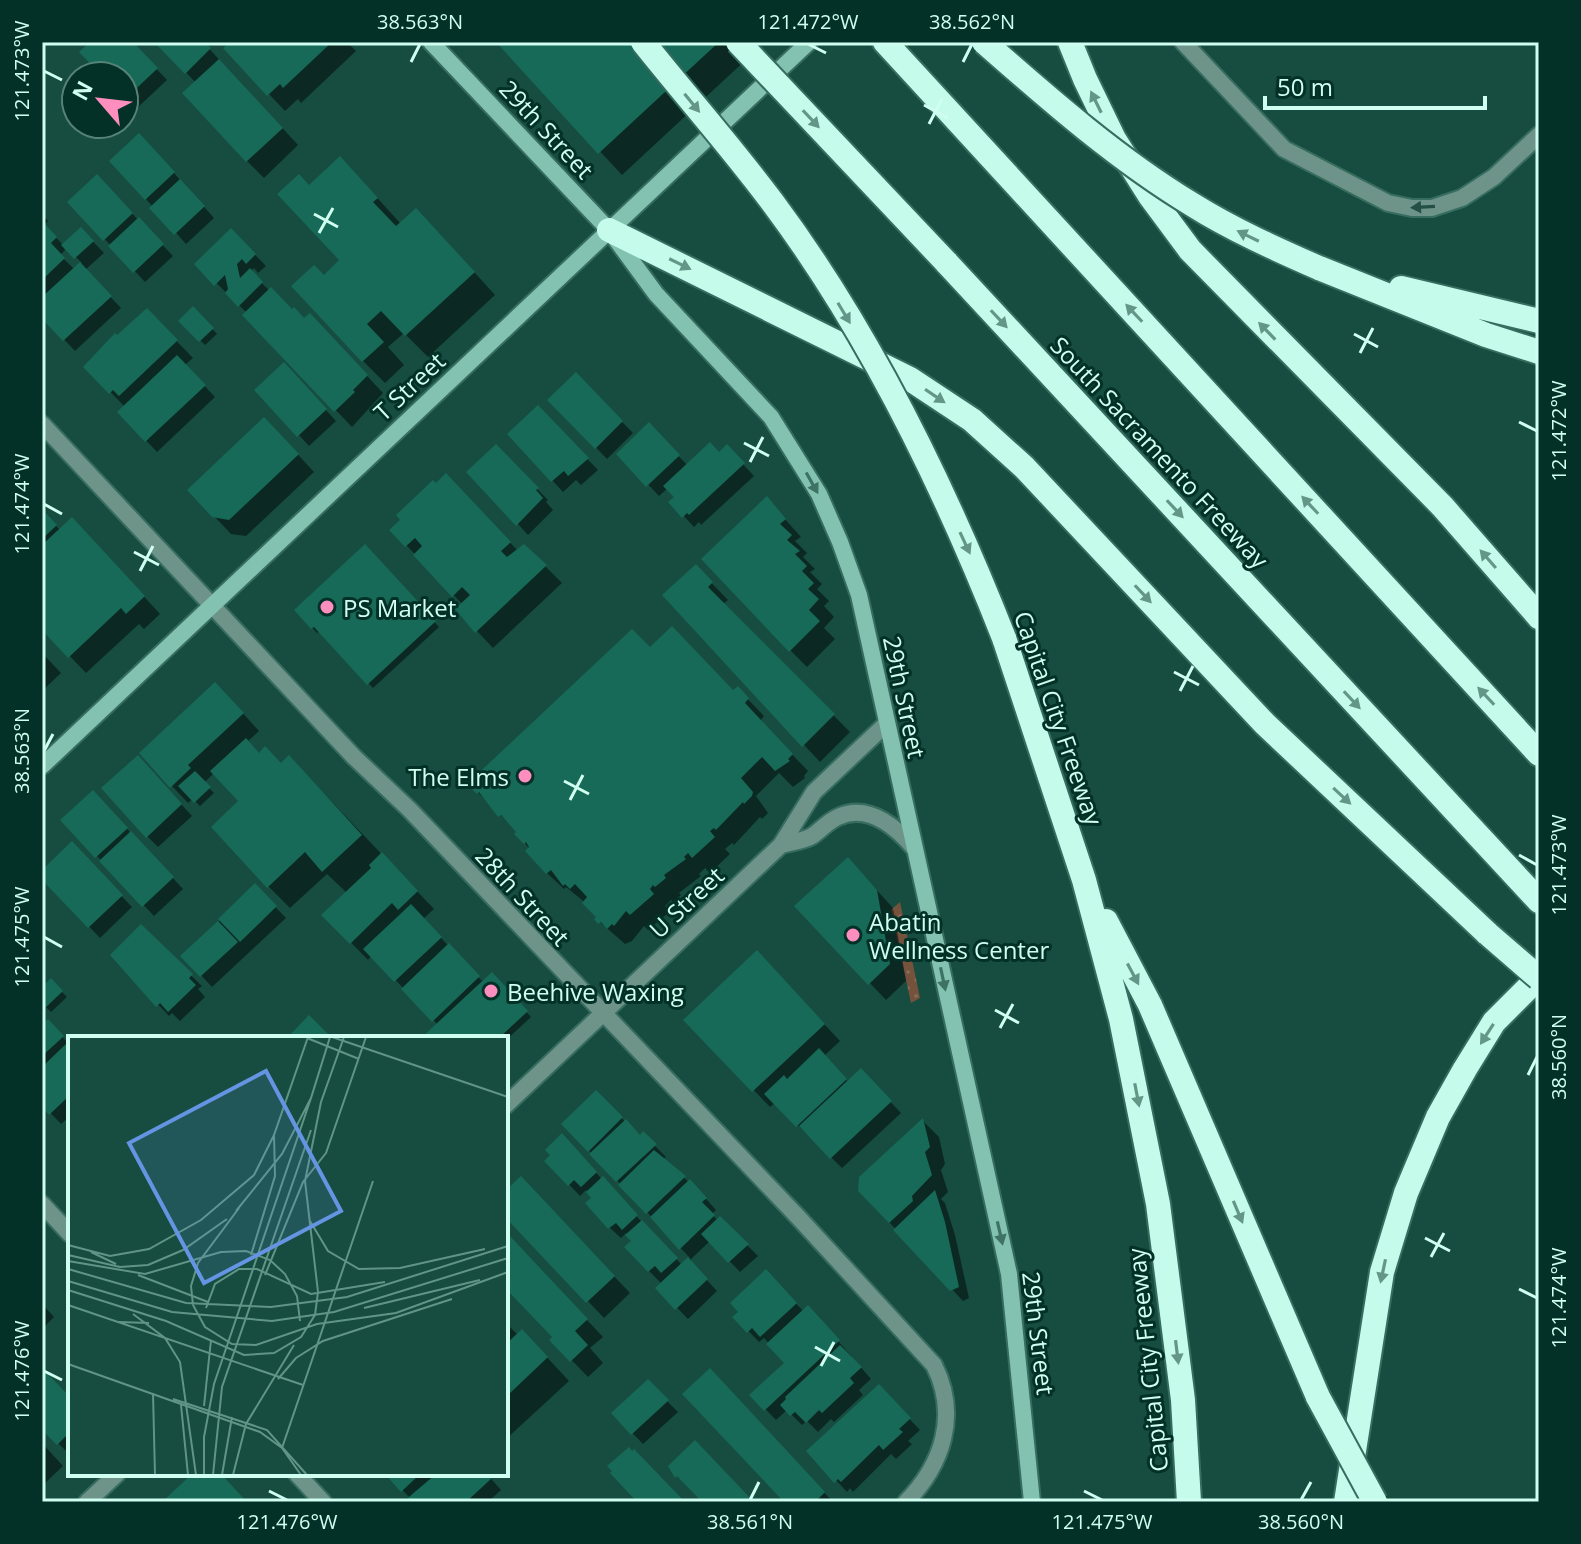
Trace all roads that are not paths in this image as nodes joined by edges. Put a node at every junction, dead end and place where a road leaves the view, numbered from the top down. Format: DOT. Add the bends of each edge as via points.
graph roads {
  1 [pos="431,42"];
  2 [pos="643,42"];
  3 [pos="738,42"];
  4 [pos="809,42"];
  5 [pos="885,42"];
  6 [pos="984,42"];
  7 [pos="1070,42"];
  8 [pos="1183,42"];
  9 [pos="1539,135"];
  10 [pos="609,230"];
  11 [pos="1319,268"];
  12 [pos="1539,321"];
  13 [pos="1539,352"];
  14 [pos="42,424"];
  15 [pos="212,605"];
  16 [pos="1539,617"];
  17 [pos="886,724"];
  18 [pos="1539,754"];
  19 [pos="42,766"];
  20 [pos="781,845"];
  21 [pos="914,848"];
  22 [pos="1084,880"];
  23 [pos="1535,897"];
  24 [pos="1539,978"];
  25 [pos="602,1013"];
  26 [pos="508,1103"];
  27 [pos="42,1204"];
  28 [pos="68,1232"];
  29 [pos="115,1476"];
  30 [pos="299,1476"];
  31 [pos="87,1502"];
  32 [pos="323,1502"];
  33 [pos="906,1502"];
  34 [pos="1032,1502"];
  35 [pos="1189,1502"];
  36 [pos="1346,1502"];
  37 [pos="1375,1502"];
  1 -- 10 [label="main road, 29th Street"];
  2 -- 22 [label="highway, Capital City Freeway, one-way, bridge" via="773,203 818,269 926,461 1004,638"];
  3 -- 23 [label="highway, South Sacramento Freeway, one-way, bridge"];
  4 -- 10 [label="main road, T Street"];
  18 -- 5 [label="highway, one-way"];
  11 -- 6 [label="highway, one-way, bridge" via="1190,204 1050,100"];
  16 -- 7 [label="highway, one-way" via="1443,507 1190,250 1114,139"];
  9 -- 8 [label="street, one-way" via="1494,177 1462,198 1432,208 1388,203 1284,149"];
  10 -- 15 [label="main road, T Street"];
  10 -- 17 [label="main road, 29th Street, one-way" via="656,294 771,417 819,494 859,595"];
  10 -- 24 [label="highway, one-way, bridge" via="910,379 972,420 1024,467 1265,724"];
  11 -- 12 [label="highway"];
  11 -- 13 [label="highway"];
  14 -- 15 [label="street, 28th Street"];
  15 -- 19 [label="main road, T Street"];
  15 -- 25 [label="street, 28th Street"];
  17 -- 20 [label="street, U Street" via="814,792"];
  17 -- 21 [label="main road, 29th Street"];
  20 -- 21 [label="street" via="812,836 844,814 866,814 898,829"];
  20 -- 25 [label="street, U Street"];
  21 -- 34 [label="main road, 29th Street, one-way" via="1009,1274"];
  22 -- 35 [label="highway, Capital City Freeway, one-way" via="1121,1019 1158,1204 1183,1400"];
  22 -- 37 [label="highway, one-way, bridge" via="1150,1005 1318,1397"];
  24 -- 36 [label="highway, one-way" via="1494,1022 1438,1117 1406,1193 1382,1272"];
  25 -- 26 [label="street, U Street"];
  25 -- 33 [label="street, 28th Street" via="798,1217 940,1376 946,1431 938,1458"];
  27 -- 28 [label="street"];
  29 -- 31 [label="street"];
  30 -- 32 [label="street"];
}
